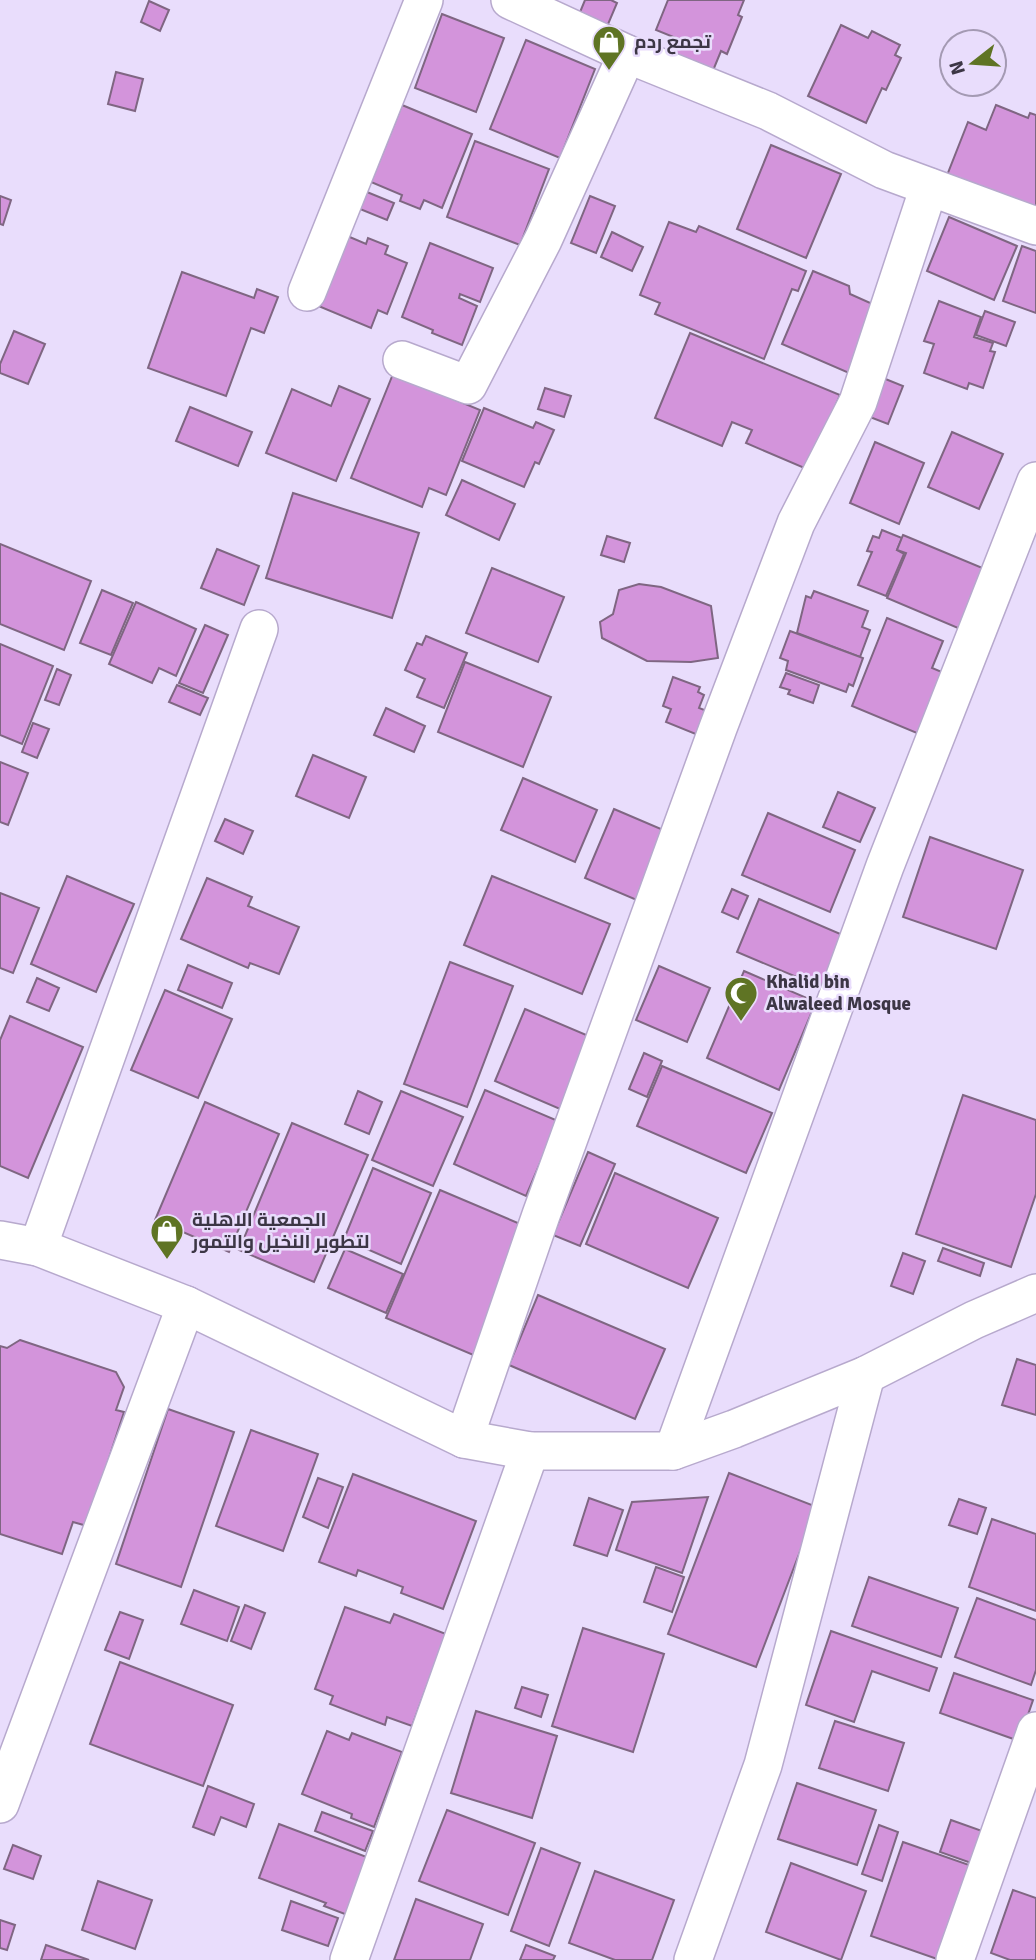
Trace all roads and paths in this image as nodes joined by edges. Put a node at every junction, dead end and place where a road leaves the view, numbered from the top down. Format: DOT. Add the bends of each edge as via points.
graph roads {
  1 [pos="424,0"];
  2 [pos="510,0"];
  3 [pos="627,54"];
  4 [pos="929,187"];
  5 [pos="1036,226"];
  6 [pos="307,292"];
  7 [pos="402,360"];
  8 [pos="1036,481"];
  9 [pos="259,629"];
  10 [pos="0,1240"];
  11 [pos="38,1247"];
  12 [pos="1036,1293"];
  13 [pos="186,1305"];
  14 [pos="866,1375"];
  15 [pos="464,1439"];
  16 [pos="530,1451"];
  17 [pos="673,1451"];
  18 [pos="1036,1731"];
  19 [pos="0,1804"];
  20 [pos="349,1960"];
  21 [pos="693,1960"];
  22 [pos="955,1960"];
  1 -- 6 [label="street"];
  2 -- 3 [label="street"];
  3 -- 4 [label="street" via="768,111 884,170"];
  3 -- 7 [label="street" via="543,240 468,385"];
  4 -- 5 [label="street"];
  4 -- 15 [label="street" via="858,402 796,523 718,728"];
  8 -- 17 [label="street" via="885,866"];
  9 -- 11 [label="street"];
  10 -- 11 [label="street"];
  11 -- 13 [label="street"];
  12 -- 14 [label="street"];
  13 -- 15 [label="street"];
  13 -- 19 [label="street"];
  14 -- 17 [label="street"];
  14 -- 21 [label="street" via="763,1765"];
  15 -- 16 [label="street"];
  16 -- 17 [label="street"];
  16 -- 20 [label="street"];
  18 -- 22 [label="street"];
}
